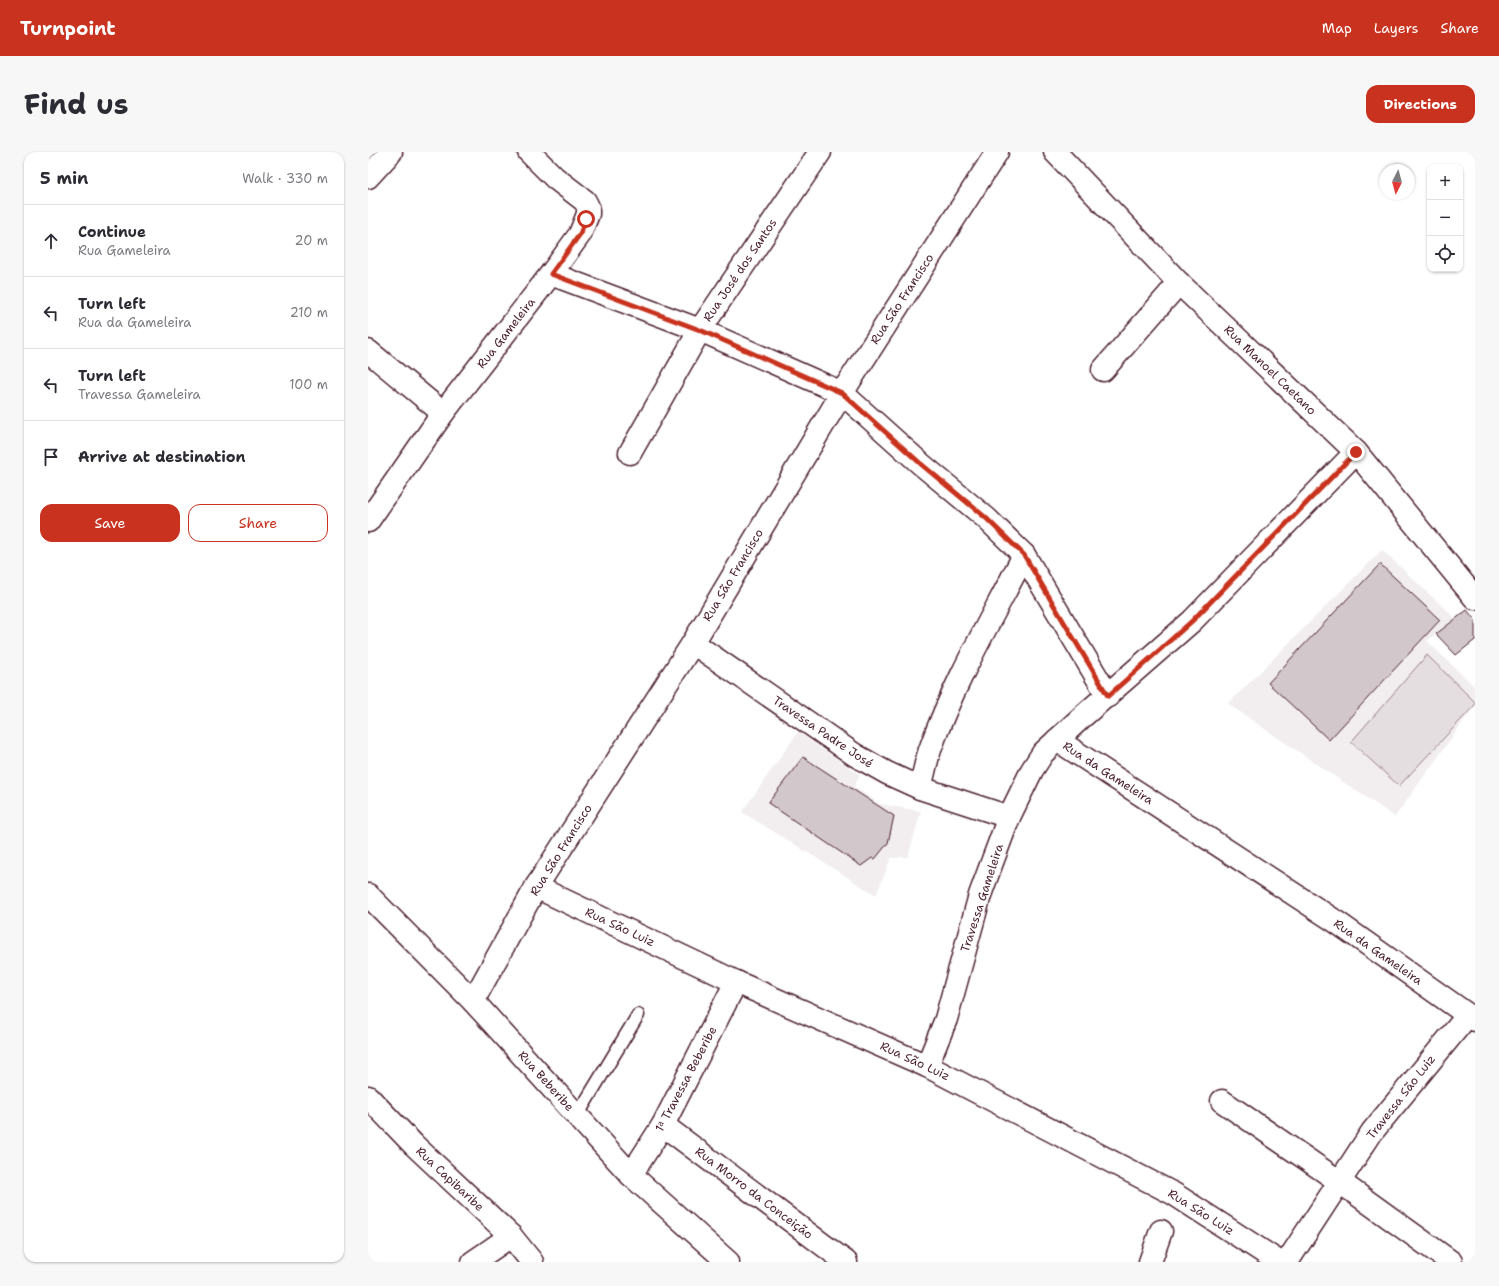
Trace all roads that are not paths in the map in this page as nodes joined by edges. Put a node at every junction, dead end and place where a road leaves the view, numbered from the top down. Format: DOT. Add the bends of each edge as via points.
graph roads {
  1 [pos="391,152"];
  2 [pos="529,152"];
  3 [pos="820,152"];
  4 [pos="997,152"];
  5 [pos="1055,152"];
  6 [pos="368,177"];
  7 [pos="551,274"];
  8 [pos="1179,283"];
  9 [pos="700,330"];
  10 [pos="368,351"];
  11 [pos="1103,370"];
  12 [pos="842,393"];
  13 [pos="444,414"];
  14 [pos="1356,452"];
  15 [pos="630,453"];
  16 [pos="368,521"];
  17 [pos="1024,555"];
  18 [pos="1475,598"];
  19 [pos="693,643"];
  20 [pos="1108,696"];
  21 [pos="1057,740"];
  22 [pos="920,788"];
  23 [pos="1009,817"];
  24 [pos="536,887"];
  25 [pos="368,895"];
  26 [pos="736,982"];
  27 [pos="474,1001"];
  28 [pos="638,1015"];
  29 [pos="1471,1018"];
  30 [pos="927,1066"];
  31 [pos="368,1097"];
  32 [pos="1222,1101"];
  33 [pos="577,1116"];
  34 [pos="663,1125"];
  35 [pos="631,1174"];
  36 [pos="1340,1182"];
  37 [pos="1161,1231"];
  38 [pos="511,1236"];
  39 [pos="473,1262"];
  40 [pos="532,1262"];
  41 [pos="728,1262"];
  42 [pos="846,1262"];
  43 [pos="1150,1262"];
  44 [pos="1279,1262"];
  45 [pos="1287,1262"];
  46 [pos="1451,1262"];
  1 -- 6 [label="street"];
  2 -- 7 [label="street, Rua Gameleira" via="555,178 585,201 588,207 580,234"];
  3 -- 9 [label="street, Rua José dos Santos"];
  4 -- 12 [label="street, Rua São Francisco"];
  5 -- 8 [label="street, Rua Manoel Caetano"];
  7 -- 9 [label="street"];
  7 -- 13 [label="street, Rua Gameleira"];
  8 -- 11 [label="street"];
  8 -- 14 [label="street, Rua Manoel Caetano"];
  9 -- 12 [label="street"];
  9 -- 15 [label="street, Rua José dos Santos"];
  10 -- 13 [label="street"];
  12 -- 17 [label="street" via="986,518"];
  12 -- 19 [label="street, Rua São Francisco"];
  13 -- 16 [label="street, Rua Gameleira"];
  14 -- 18 [label="street, Rua Manoel Caetano"];
  14 -- 20 [label="street" via="1192,621"];
  17 -- 20 [label="street"];
  17 -- 22 [label="street" via="946,710 931,748"];
  19 -- 22 [label="street, Travessa Padre José" via="855,756"];
  19 -- 24 [label="street, Rua São Francisco"];
  20 -- 21 [label="street, Rua da Gameleira"];
  21 -- 23 [label="street, Travessa Gameleira" via="1043,753"];
  21 -- 29 [label="street, Rua da Gameleira" via="1335,922"];
  22 -- 23 [label="street, Travessa Padre José"];
  23 -- 30 [label="street, Travessa Gameleira" via="980,895 946,1019"];
  24 -- 26 [label="street, Rua São Luiz"];
  24 -- 27 [label="street, Rua São Francisco"];
  25 -- 27 [label="street, Rua Beberibe"];
  26 -- 30 [label="street, Rua São Luiz"];
  26 -- 34 [label="street, 1ᵃ Travessa Beberibe"];
  27 -- 33 [label="street, Rua Beberibe"];
  28 -- 33 [label="lane"];
  29 -- 36 [label="street, Travessa São Luiz" via="1372,1132"];
  30 -- 44 [label="street, Rua São Luiz" via="1174,1194"];
  31 -- 38 [label="street, Rua Capibaribe" via="414,1145"];
  32 -- 36 [label="street"];
  33 -- 35 [label="street, Rua Beberibe"];
  34 -- 35 [label="street, 1ᵃ Travessa Beberibe"];
  34 -- 42 [label="street, Rua Morro da Conceição"];
  35 -- 41 [label="street, Rua Beberibe"];
  36 -- 45 [label="street, Travessa São Luiz"];
  36 -- 46 [label="street"];
  37 -- 43 [label="street"];
  38 -- 39 [label="street"];
  38 -- 40 [label="street, Rua Capibaribe"];
}
